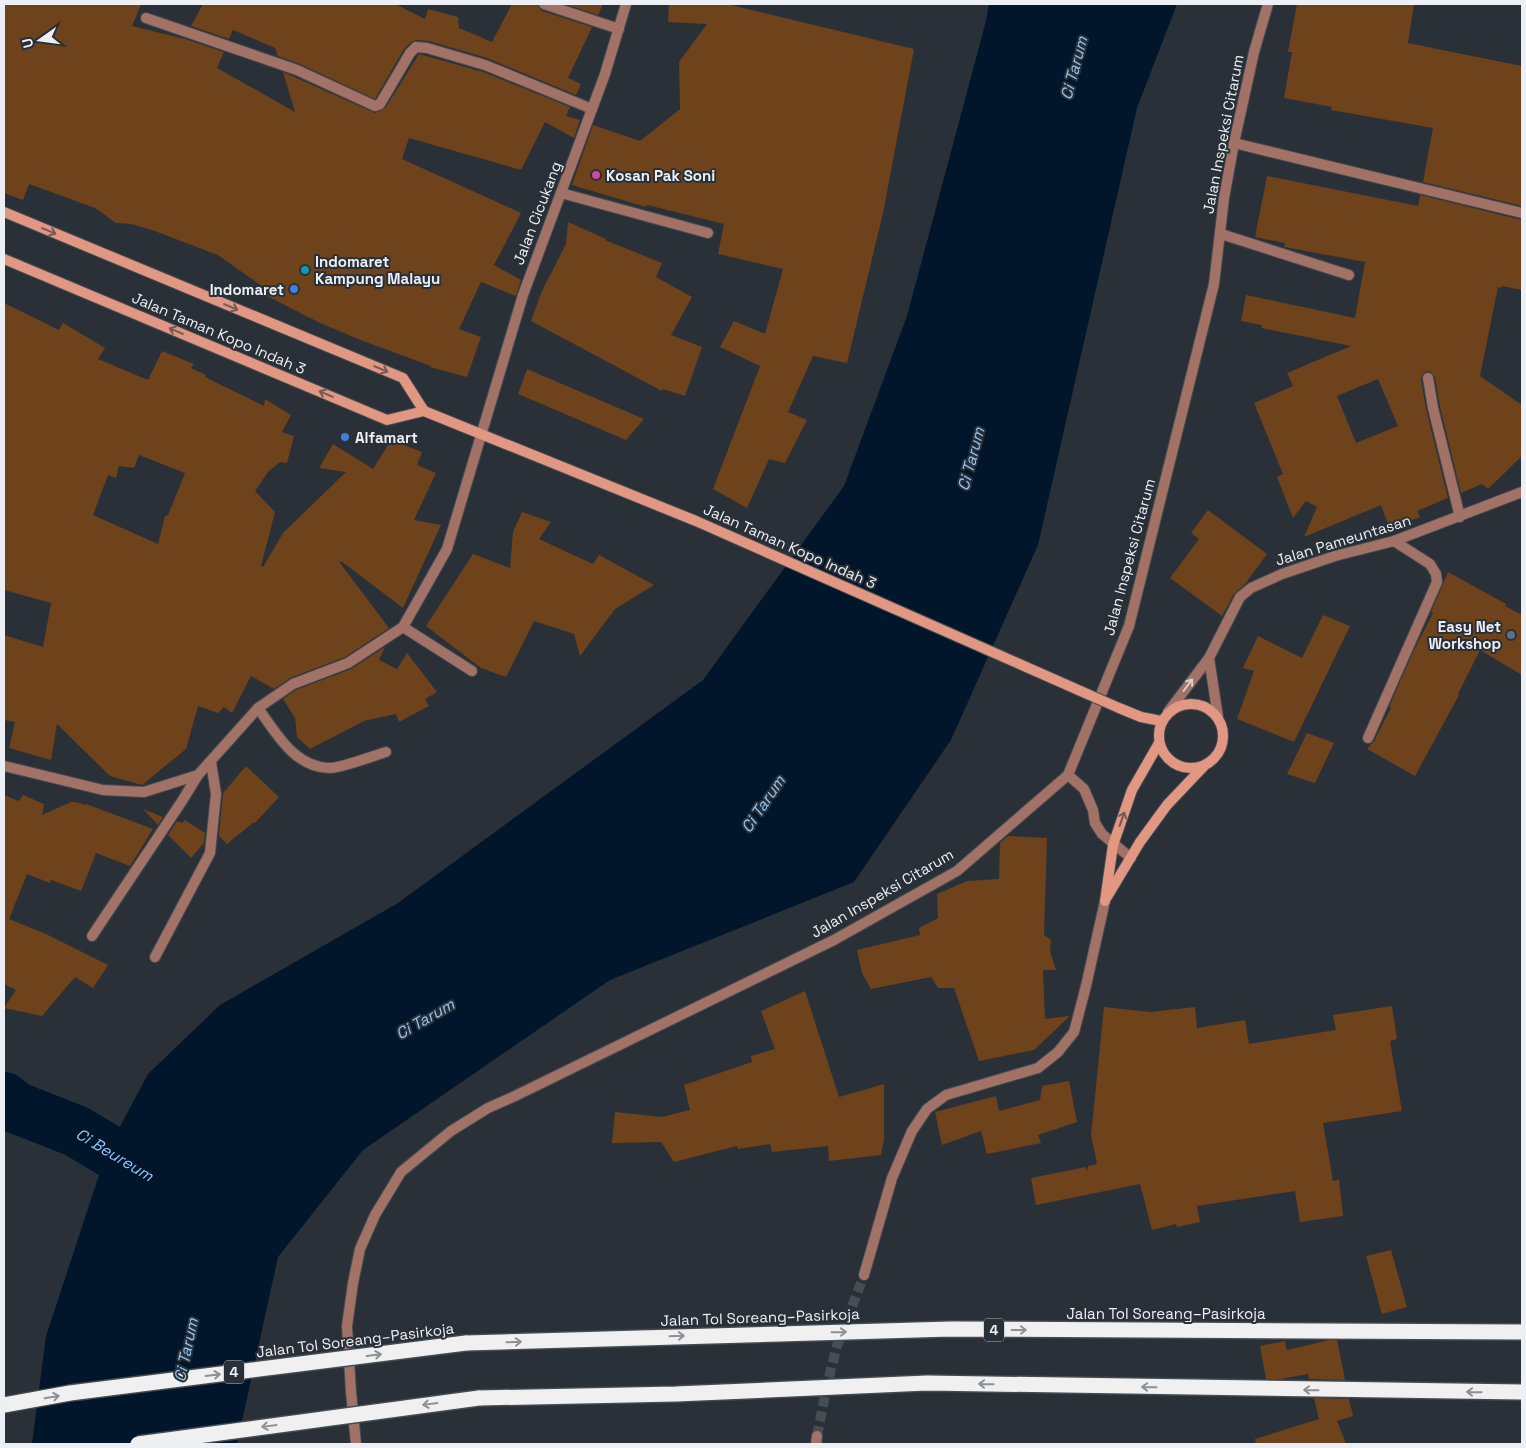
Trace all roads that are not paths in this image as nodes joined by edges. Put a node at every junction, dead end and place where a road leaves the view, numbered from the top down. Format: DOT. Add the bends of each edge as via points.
graph roads {
  1 [pos="544,4"];
  2 [pos="626,4"];
  3 [pos="1268,4"];
  4 [pos="146,18"];
  5 [pos="619,28"];
  6 [pos="592,109"];
  7 [pos="1234,143"];
  8 [pos="561,193"];
  9 [pos="4,212"];
  10 [pos="1522,213"];
  11 [pos="708,233"];
  12 [pos="1221,234"];
  13 [pos="4,259"];
  14 [pos="1350,275"];
  15 [pos="1428,378"];
  16 [pos="424,411"];
  17 [pos="481,434"];
  18 [pos="1522,492"];
  19 [pos="1460,516"];
  20 [pos="1394,541"];
  21 [pos="403,627"];
  22 [pos="1209,658"];
  23 [pos="472,672"];
  24 [pos="258,708"];
  25 [pos="1168,712"];
  26 [pos="1141,717"];
  27 [pos="1218,717"];
  28 [pos="1162,721"];
  29 [pos="1158,732"];
  30 [pos="1368,738"];
  31 [pos="1159,743"];
  32 [pos="386,752"];
  33 [pos="211,762"];
  34 [pos="4,766"];
  35 [pos="1204,766"];
  36 [pos="198,775"];
  37 [pos="1068,775"];
  38 [pos="1113,845"];
  39 [pos="1131,858"];
  40 [pos="1105,901"];
  41 [pos="92,936"];
  42 [pos="155,957"];
  43 [pos="864,1275"];
  44 [pos="1522,1332"];
  45 [pos="1522,1392"];
  46 [pos="4,1405"];
  47 [pos="138,1444"];
  48 [pos="356,1444"];
  1 -- 5 [label="street"];
  2 -- 5 [label="street, Jalan Cicukang"];
  3 -- 7 [label="street, Jalan Inspeksi Citarum"];
  4 -- 6 [label="street" via="297,70 375,106 380,104 416,47 485,65"];
  5 -- 6 [label="street, Jalan Cicukang"];
  6 -- 8 [label="street, Jalan Cicukang"];
  7 -- 10 [label="street"];
  7 -- 12 [label="street, Jalan Inspeksi Citarum"];
  8 -- 11 [label="street"];
  8 -- 17 [label="street, Jalan Cicukang" via="523,295"];
  9 -- 16 [label="main road, Jalan Taman Kopo Indah 3, one-way" via="403,378"];
  12 -- 14 [label="street"];
  12 -- 37 [label="street, Jalan Inspeksi Citarum" via="1214,284 1128,626"];
  16 -- 13 [label="main road, Jalan Taman Kopo Indah 3, one-way" via="387,420"];
  15 -- 19 [label="street"];
  16 -- 17 [label="main road, Jalan Taman Kopo Indah 3"];
  17 -- 21 [label="street, Jalan Cicukang" via="447,549"];
  17 -- 26 [label="main road, Jalan Taman Kopo Indah 3, bridge" via="696,521"];
  18 -- 19 [label="street, Jalan Pameuntasan"];
  19 -- 20 [label="street, Jalan Pameuntasan"];
  20 -- 22 [label="street, Jalan Pameuntasan" via="1335,556 1250,588 1240,597"];
  20 -- 30 [label="street" via="1430,564 1437,582"];
  21 -- 23 [label="street"];
  21 -- 24 [label="street" via="348,663 293,684"];
  25 -- 22 [label="street, Jalan Pameuntasan, one-way"];
  22 -- 27 [label="street"];
  24 -- 32 [label="street" via="283,743 308,765 331,769"];
  24 -- 33 [label="street"];
  25 -- 27 [label="main road" via="1178,706 1200,704"];
  25 -- 28 [label="main road"];
  26 -- 28 [label="main road, Jalan Taman Kopo Indah 3"];
  26 -- 29 [label="main road, Jalan Taman Kopo Indah 3"];
  27 -- 35 [label="main road" via="1223,739 1220,750"];
  28 -- 29 [label="main road"];
  29 -- 31 [label="main road"];
  31 -- 35 [label="main road" via="1171,762 1181,767"];
  38 -- 31 [label="main road, one-way" via="1132,790"];
  33 -- 36 [label="street"];
  33 -- 42 [label="street" via="216,794 210,853"];
  34 -- 36 [label="street" via="102,790 136,792 153,790"];
  35 -- 39 [label="main road" via="1167,805"];
  36 -- 41 [label="street"];
  37 -- 38 [label="street" via="1084,790 1095,823"];
  37 -- 48 [label="street, Jalan Inspeksi Citarum" via="957,871 834,940 488,1108 451,1131 401,1172 360,1249 353,1282 347,1326"];
  38 -- 39 [label="street"];
  38 -- 40 [label="main road"];
  39 -- 40 [label="main road"];
  40 -- 43 [label="street" via="1074,1032 1058,1052 1038,1068 946,1095 927,1110 912,1131 892,1178"];
  46 -- 44 [label="highway, Jalan Tol Soreang–Pasirkoja / 4, one-way, bridge" via="70,1393 466,1343 951,1329"];
  45 -- 47 [label="highway, one-way, bridge" via="927,1383 676,1394 479,1398"];
}
